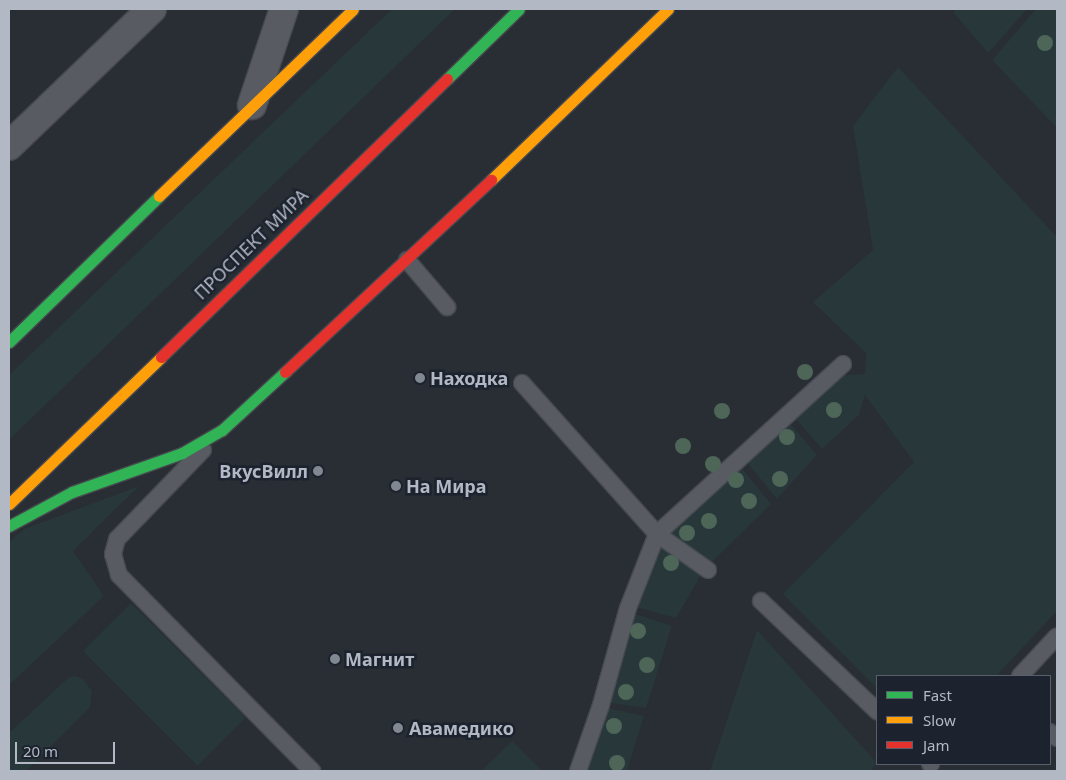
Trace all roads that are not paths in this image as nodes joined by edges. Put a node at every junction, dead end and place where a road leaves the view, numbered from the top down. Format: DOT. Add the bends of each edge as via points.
graph roads {
  1 [pos="152,9"];
  2 [pos="284,9"];
  3 [pos="353,9"];
  4 [pos="519,9"];
  5 [pos="668,9"];
  6 [pos="252,105"];
  7 [pos="9,146"];
  8 [pos="407,260"];
  9 [pos="447,308"];
  10 [pos="9,342"];
  11 [pos="843,364"];
  12 [pos="522,384"];
  13 [pos="222,430"];
  14 [pos="9,504"];
  15 [pos="9,526"];
  16 [pos="657,534"];
  17 [pos="708,570"];
  18 [pos="761,601"];
  19 [pos="1057,636"];
  20 [pos="1021,675"];
  21 [pos="876,710"];
  22 [pos="312,771"];
  23 [pos="578,771"];
  1 -- 7 [label="street"];
  2 -- 6 [label="street"];
  3 -- 6 [label="main road"];
  4 -- 14 [label="main road, ПРОСПЕКТ МИРА"];
  5 -- 8 [label="main road"];
  6 -- 10 [label="main road"];
  8 -- 9 [label="lane"];
  8 -- 13 [label="main road"];
  11 -- 16 [label="lane"];
  12 -- 16 [label="lane"];
  13 -- 15 [label="main road" via="182,453 72,492"];
  13 -- 22 [label="lane" via="117,539 114,554 119,575"];
  16 -- 17 [label="lane"];
  16 -- 23 [label="lane" via="628,608 604,696"];
  18 -- 21 [label="lane"];
  19 -- 20 [label="lane"];
}
